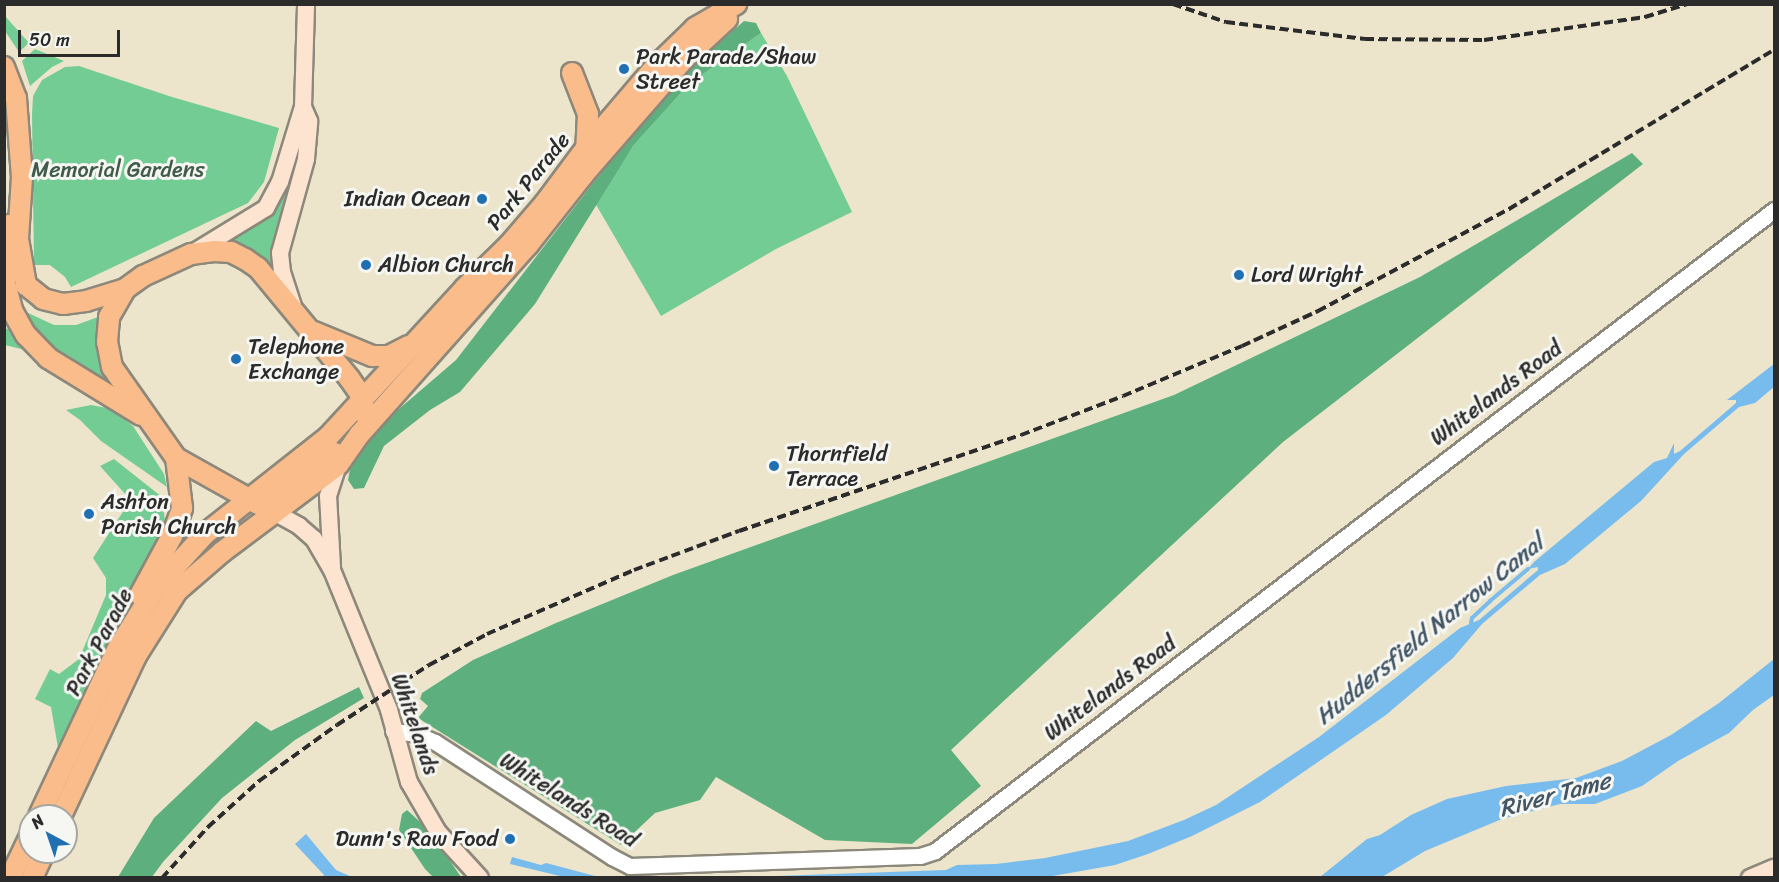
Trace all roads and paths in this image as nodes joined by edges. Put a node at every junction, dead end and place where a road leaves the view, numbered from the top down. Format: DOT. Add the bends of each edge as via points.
graph roads {
  1 [pos="306,4"];
  2 [pos="736,4"];
  3 [pos="742,4"];
  4 [pos="4,67"];
  5 [pos="572,73"];
  6 [pos="303,107"];
  7 [pos="586,148"];
  8 [pos="22,177"];
  9 [pos="1774,210"];
  10 [pos="191,254"];
  11 [pos="125,289"];
  12 [pos="296,312"];
  13 [pos="309,330"];
  14 [pos="419,339"];
  15 [pos="363,402"];
  16 [pos="146,418"];
  17 [pos="359,435"];
  18 [pos="176,458"];
  19 [pos="338,465"];
  20 [pos="247,499"];
  21 [pos="274,512"];
  22 [pos="332,570"];
  23 [pos="117,650"];
  24 [pos="393,731"];
  25 [pos="45,804"];
  26 [pos="67,804"];
  27 [pos="18,861"];
  28 [pos="38,864"];
  29 [pos="1774,868"];
  30 [pos="477,874"];
  31 [pos="10,878"];
  32 [pos="32,878"];
  33 [pos="1750,878"];
  1 -- 6 [label="main road"];
  2 -- 7 [label="highway, Park Parade" via="687,36"];
  3 -- 17 [label="highway, Park Parade" via="684,59 528,245"];
  4 -- 8 [label="highway" via="16,98"];
  5 -- 7 [label="highway" via="588,114"];
  6 -- 10 [label="main road" via="280,182 266,208"];
  6 -- 12 [label="main road" via="309,121 306,159 279,253"];
  7 -- 14 [label="highway, Park Parade" via="509,245"];
  8 -- 11 [label="highway" via="18,239 22,270 31,289 43,299 63,304"];
  8 -- 16 [label="highway" via="8,225 5,255 5,283 13,312 26,335 48,358"];
  9 -- 24 [label="street, Whitelands Road" via="943,844 920,856 630,866 435,742"];
  10 -- 11 [label="highway" via="143,276"];
  10 -- 12 [label="highway" via="231,252 245,259 258,268"];
  11 -- 16 [label="highway" via="109,317 108,355"];
  12 -- 13 [label="highway"];
  13 -- 14 [label="highway" via="353,350 380,357 397,353"];
  13 -- 15 [label="highway" via="349,378"];
  14 -- 15 [label="highway, Park Parade"];
  15 -- 17 [label="highway" via="364,422"];
  15 -- 20 [label="highway, Park Parade" via="322,443"];
  16 -- 18 [label="highway"];
  17 -- 19 [label="highway, Park Parade"];
  17 -- 20 [label="highway" via="272,496"];
  18 -- 20 [label="highway"];
  18 -- 23 [label="highway" via="182,500 179,517"];
  19 -- 21 [label="highway, Park Parade"];
  19 -- 22 [label="main road, Whitelands" via="328,496"];
  20 -- 21 [label="highway"];
  20 -- 23 [label="highway, Park Parade" via="205,534 154,590"];
  21 -- 22 [label="main road, Whitelands" via="307,532"];
  21 -- 26 [label="highway, Park Parade" via="177,591 136,656"];
  22 -- 24 [label="main road, Whitelands" via="389,710"];
  23 -- 25 [label="highway, Park Parade"];
  24 -- 30 [label="main road, Whitelands" via="419,802 438,832"];
  27 -- 31 [label="highway"];
  28 -- 32 [label="highway"];
  29 -- 33 [label="main road"];
}
